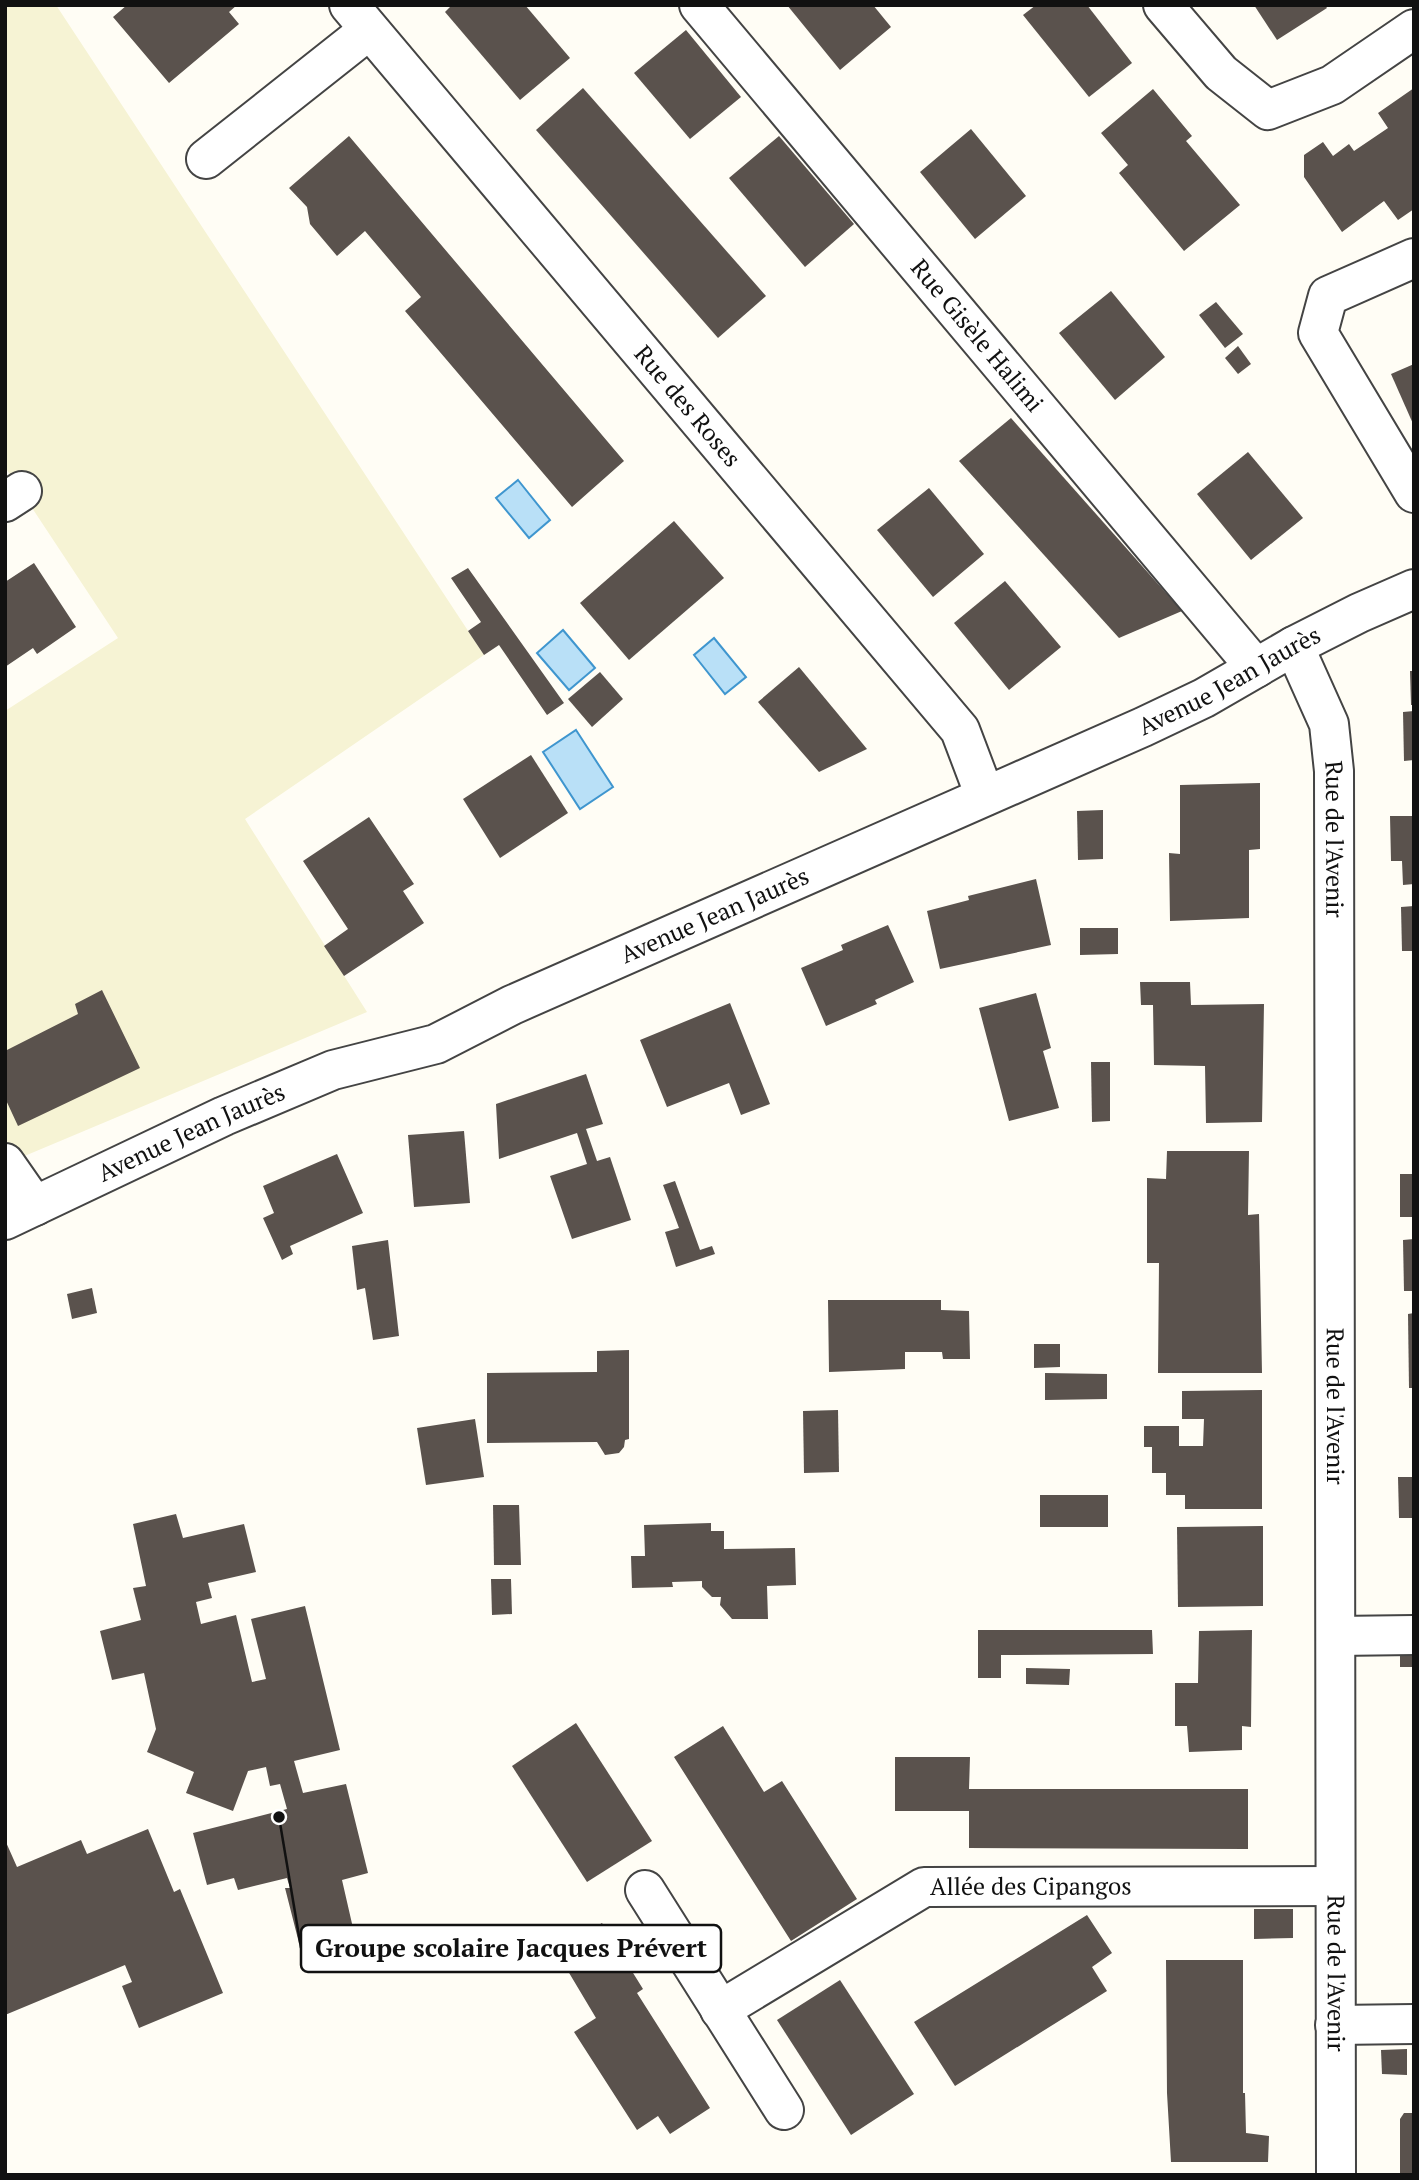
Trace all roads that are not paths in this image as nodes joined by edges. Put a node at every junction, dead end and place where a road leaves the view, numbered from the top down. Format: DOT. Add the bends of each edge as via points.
graph roads {
  1 [pos="699,5"];
  2 [pos="1163,5"];
  3 [pos="354,12"];
  4 [pos="1414,29"];
  5 [pos="206,159"];
  6 [pos="1414,258"];
  7 [pos="1414,493"];
  8 [pos="1414,589"];
  9 [pos="1294,646"];
  10 [pos="1256,668"];
  11 [pos="985,796"];
  12 [pos="5,1163"];
  13 [pos="20,1213"];
  14 [pos="1414,1635"];
  15 [pos="1336,1636"];
  16 [pos="1335,1886"];
  17 [pos="645,1890"];
  18 [pos="720,2010"];
  19 [pos="1414,2024"];
  20 [pos="1335,2025"];
  21 [pos="784,2110"];
  22 [pos="1336,2175"];
  1 -- 10 [label="street, Rue Gisèle Halimi"];
  2 -- 4 [label="street" via="1222,73 1268,110 1332,85"];
  3 -- 5 [label="street, Rue des Roses"];
  3 -- 11 [label="street, Rue des Roses" via="960,730"];
  6 -- 7 [label="street" via="1328,296 1318,333"];
  8 -- 9 [label="street, Avenue Jean Jaurès"];
  9 -- 10 [label="street, Avenue Jean Jaurès"];
  9 -- 15 [label="street, Rue de l'Avenir" via="1329,724 1334,771"];
  10 -- 11 [label="street, Avenue Jean Jaurès" via="1143,727"];
  11 -- 13 [label="street, Avenue Jean Jaurès" via="512,1005 436,1044 333,1070"];
  12 -- 13 [label="street"];
  14 -- 15 [label="street"];
  15 -- 16 [label="street, Rue de l'Avenir"];
  16 -- 18 [label="street, Allée des Cipangos" via="924,1887"];
  16 -- 20 [label="street, Rue de l'Avenir"];
  17 -- 18 [label="street"];
  18 -- 21 [label="street"];
  19 -- 20 [label="street"];
  20 -- 22 [label="street, Rue de l'Avenir"];
}
